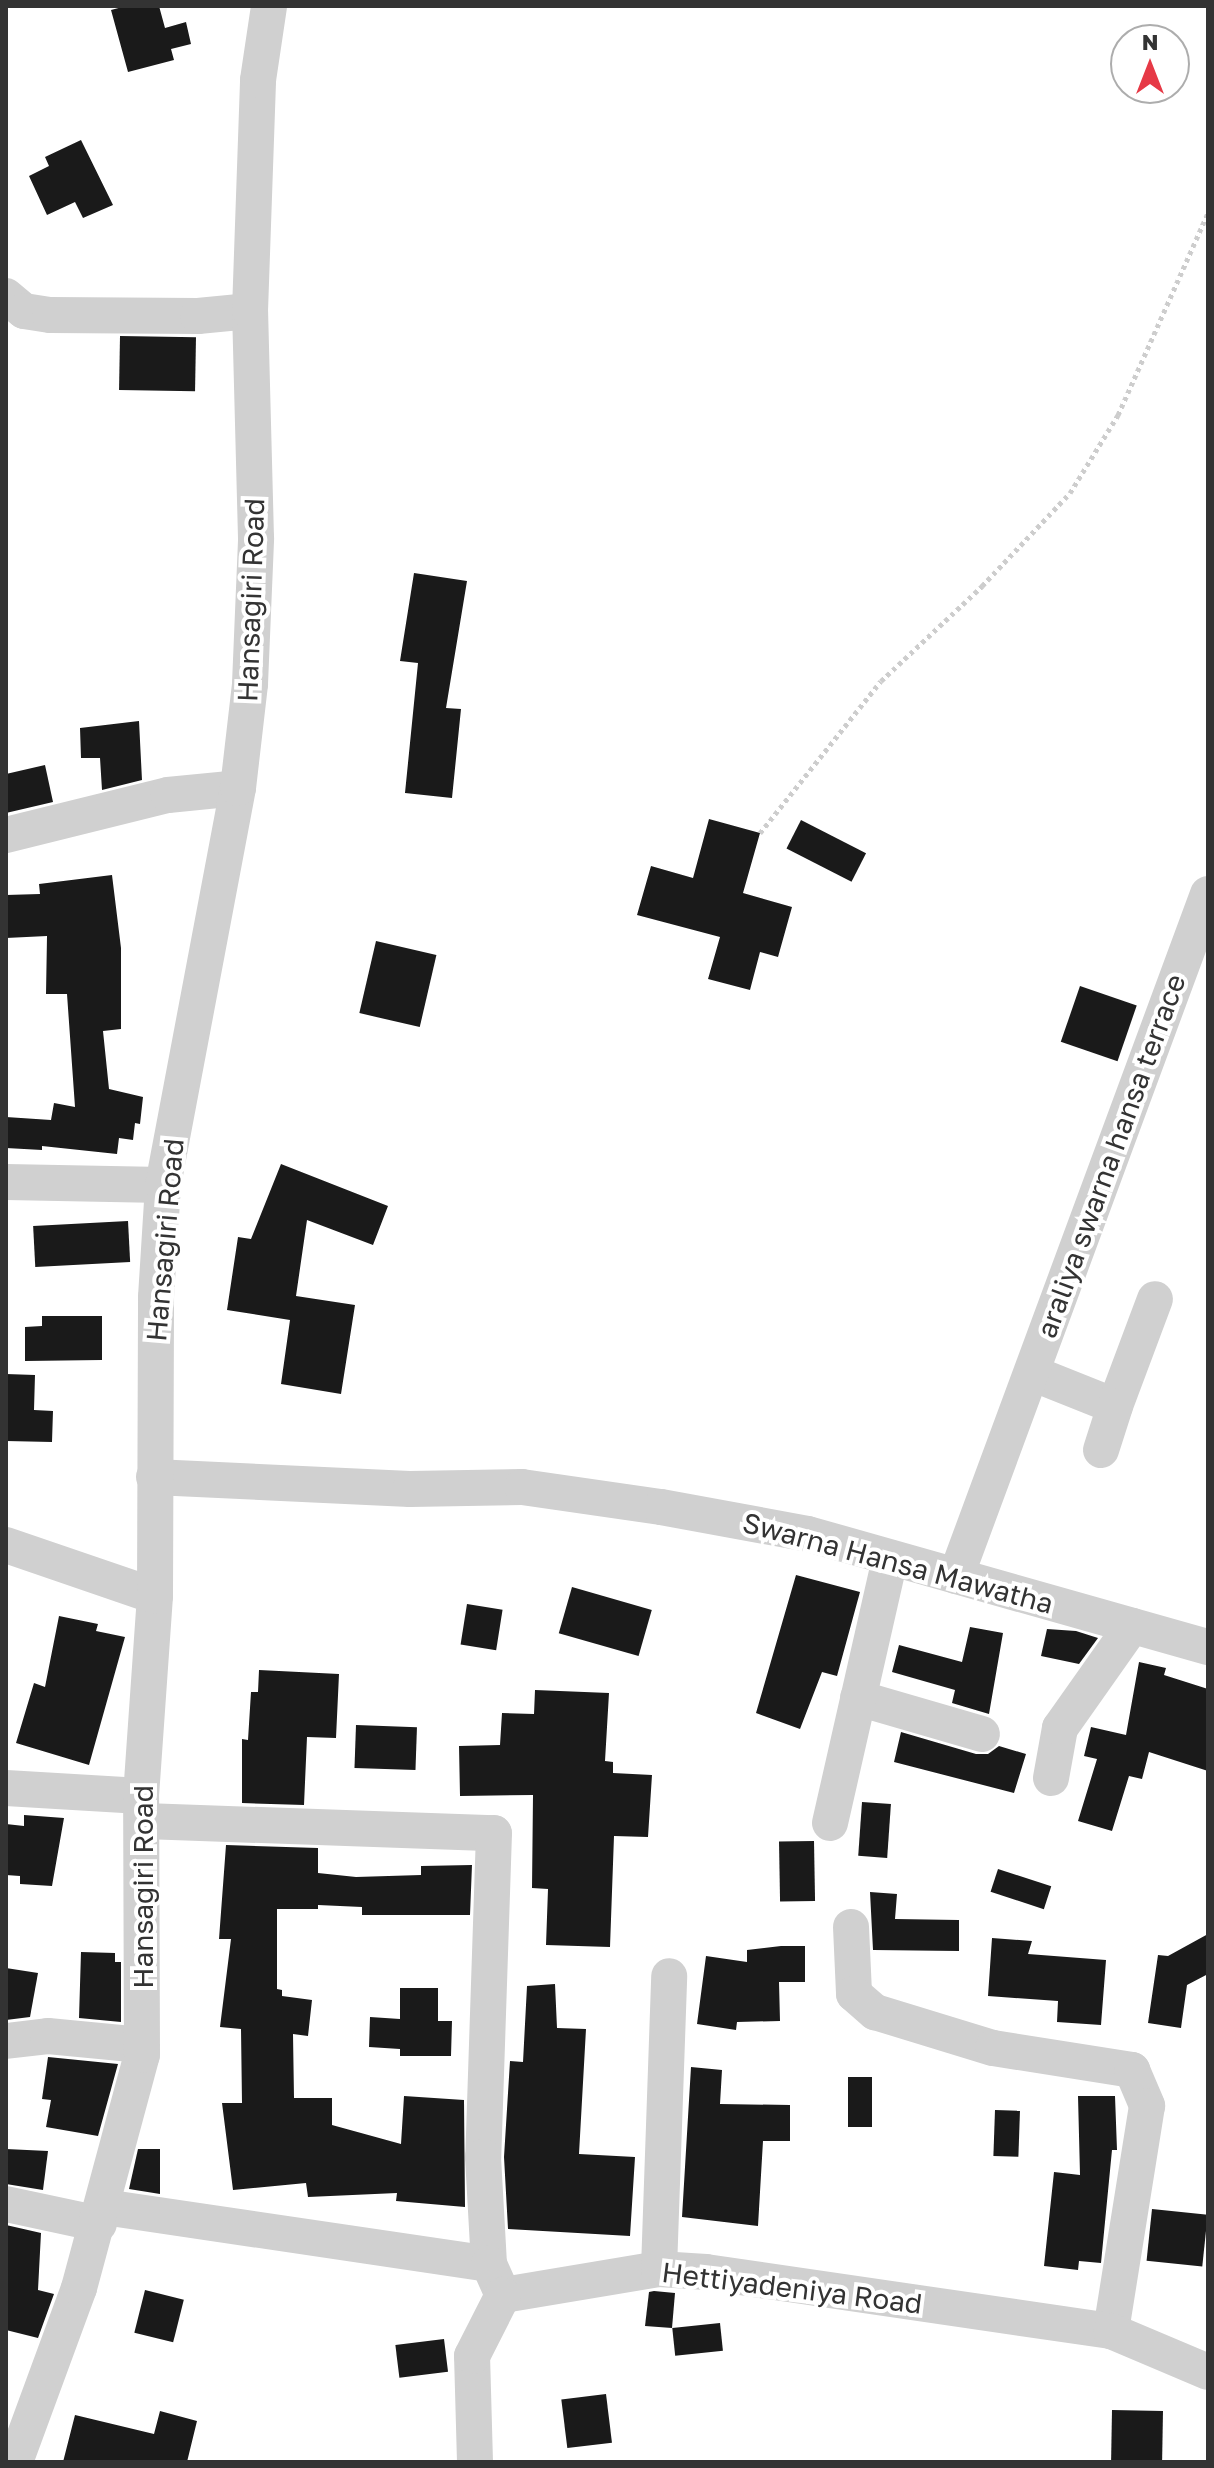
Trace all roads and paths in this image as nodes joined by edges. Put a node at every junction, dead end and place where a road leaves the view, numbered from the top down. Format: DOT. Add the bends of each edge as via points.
graph roads {
  1 [pos="269,6"];
  2 [pos="1208,213"];
  3 [pos="6,296"];
  4 [pos="250,311"];
  5 [pos="238,788"];
  6 [pos="760,833"];
  7 [pos="6,835"];
  8 [pos="1208,894"];
  9 [pos="6,1182"];
  10 [pos="163,1185"];
  11 [pos="1155,1299"];
  12 [pos="1032,1373"];
  13 [pos="1115,1406"];
  14 [pos="1101,1450"];
  15 [pos="154,1477"];
  16 [pos="6,1545"];
  17 [pos="890,1558"];
  18 [pos="956,1576"];
  19 [pos="155,1596"];
  20 [pos="1132,1626"];
  21 [pos="1208,1647"];
  22 [pos="858,1698"];
  23 [pos="982,1734"];
  24 [pos="1051,1778"];
  25 [pos="6,1788"];
  26 [pos="142,1808"];
  27 [pos="830,1823"];
  28 [pos="851,1927"];
  29 [pos="669,1976"];
  30 [pos="6,2041"];
  31 [pos="142,2045"];
  32 [pos="6,2204"];
  33 [pos="102,2216"];
  34 [pos="659,2269"];
  35 [pos="496,2280"];
  36 [pos="1111,2331"];
  37 [pos="1208,2372"];
  38 [pos="15,2462"];
  39 [pos="475,2462"];
  1 -- 4 [label="street, Hansagiri Road" via="258,80"];
  2 -- 6 [label="path" via="1118,415 1070,493 881,681"];
  3 -- 4 [label="street" via="24,311 50,315"];
  4 -- 5 [label="street, Hansagiri Road" via="256,538 250,684"];
  5 -- 7 [label="street" via="168,795"];
  5 -- 10 [label="street, Hansagiri Road"];
  8 -- 12 [label="street, araliya swarna hansa terrace"];
  9 -- 10 [label="street"];
  10 -- 15 [label="street, Hansagiri Road"];
  11 -- 13 [label="street"];
  12 -- 13 [label="street, araliya swarna hansa terrace"];
  12 -- 18 [label="street, araliya swarna hansa terrace"];
  13 -- 14 [label="street"];
  15 -- 17 [label="street, Swarna Hansa Mawatha" via="410,1489 522,1487 808,1534"];
  15 -- 19 [label="street, Hansagiri Road"];
  16 -- 19 [label="street"];
  17 -- 18 [label="street, Swarna Hansa Mawatha"];
  17 -- 22 [label="street"];
  18 -- 20 [label="street, Swarna Hansa Mawatha"];
  19 -- 26 [label="street, Hansagiri Road"];
  20 -- 21 [label="street, Swarna Hansa Mawatha"];
  20 -- 24 [label="street" via="1060,1728"];
  22 -- 23 [label="street"];
  22 -- 27 [label="street"];
  25 -- 26 [label="street"];
  26 -- 31 [label="street, Hansagiri Road"];
  26 -- 35 [label="street" via="494,1833 483,2157"];
  28 -- 36 [label="street" via="854,1994 875,2012 993,2048 1132,2070 1147,2106"];
  29 -- 34 [label="street"];
  30 -- 31 [label="street" via="48,2036"];
  31 -- 33 [label="street, Hansagiri Road"];
  32 -- 33 [label="street, Hettiyadeniya Road"];
  33 -- 35 [label="street, Hettiyadeniya Road"];
  33 -- 38 [label="street, Hansagiri Road"];
  34 -- 35 [label="street, Hettiyadeniya Road"];
  34 -- 36 [label="street, Hettiyadeniya Road"];
  35 -- 39 [label="street" via="472,2356"];
  36 -- 37 [label="street, Hettiyadeniya Road"];
}
